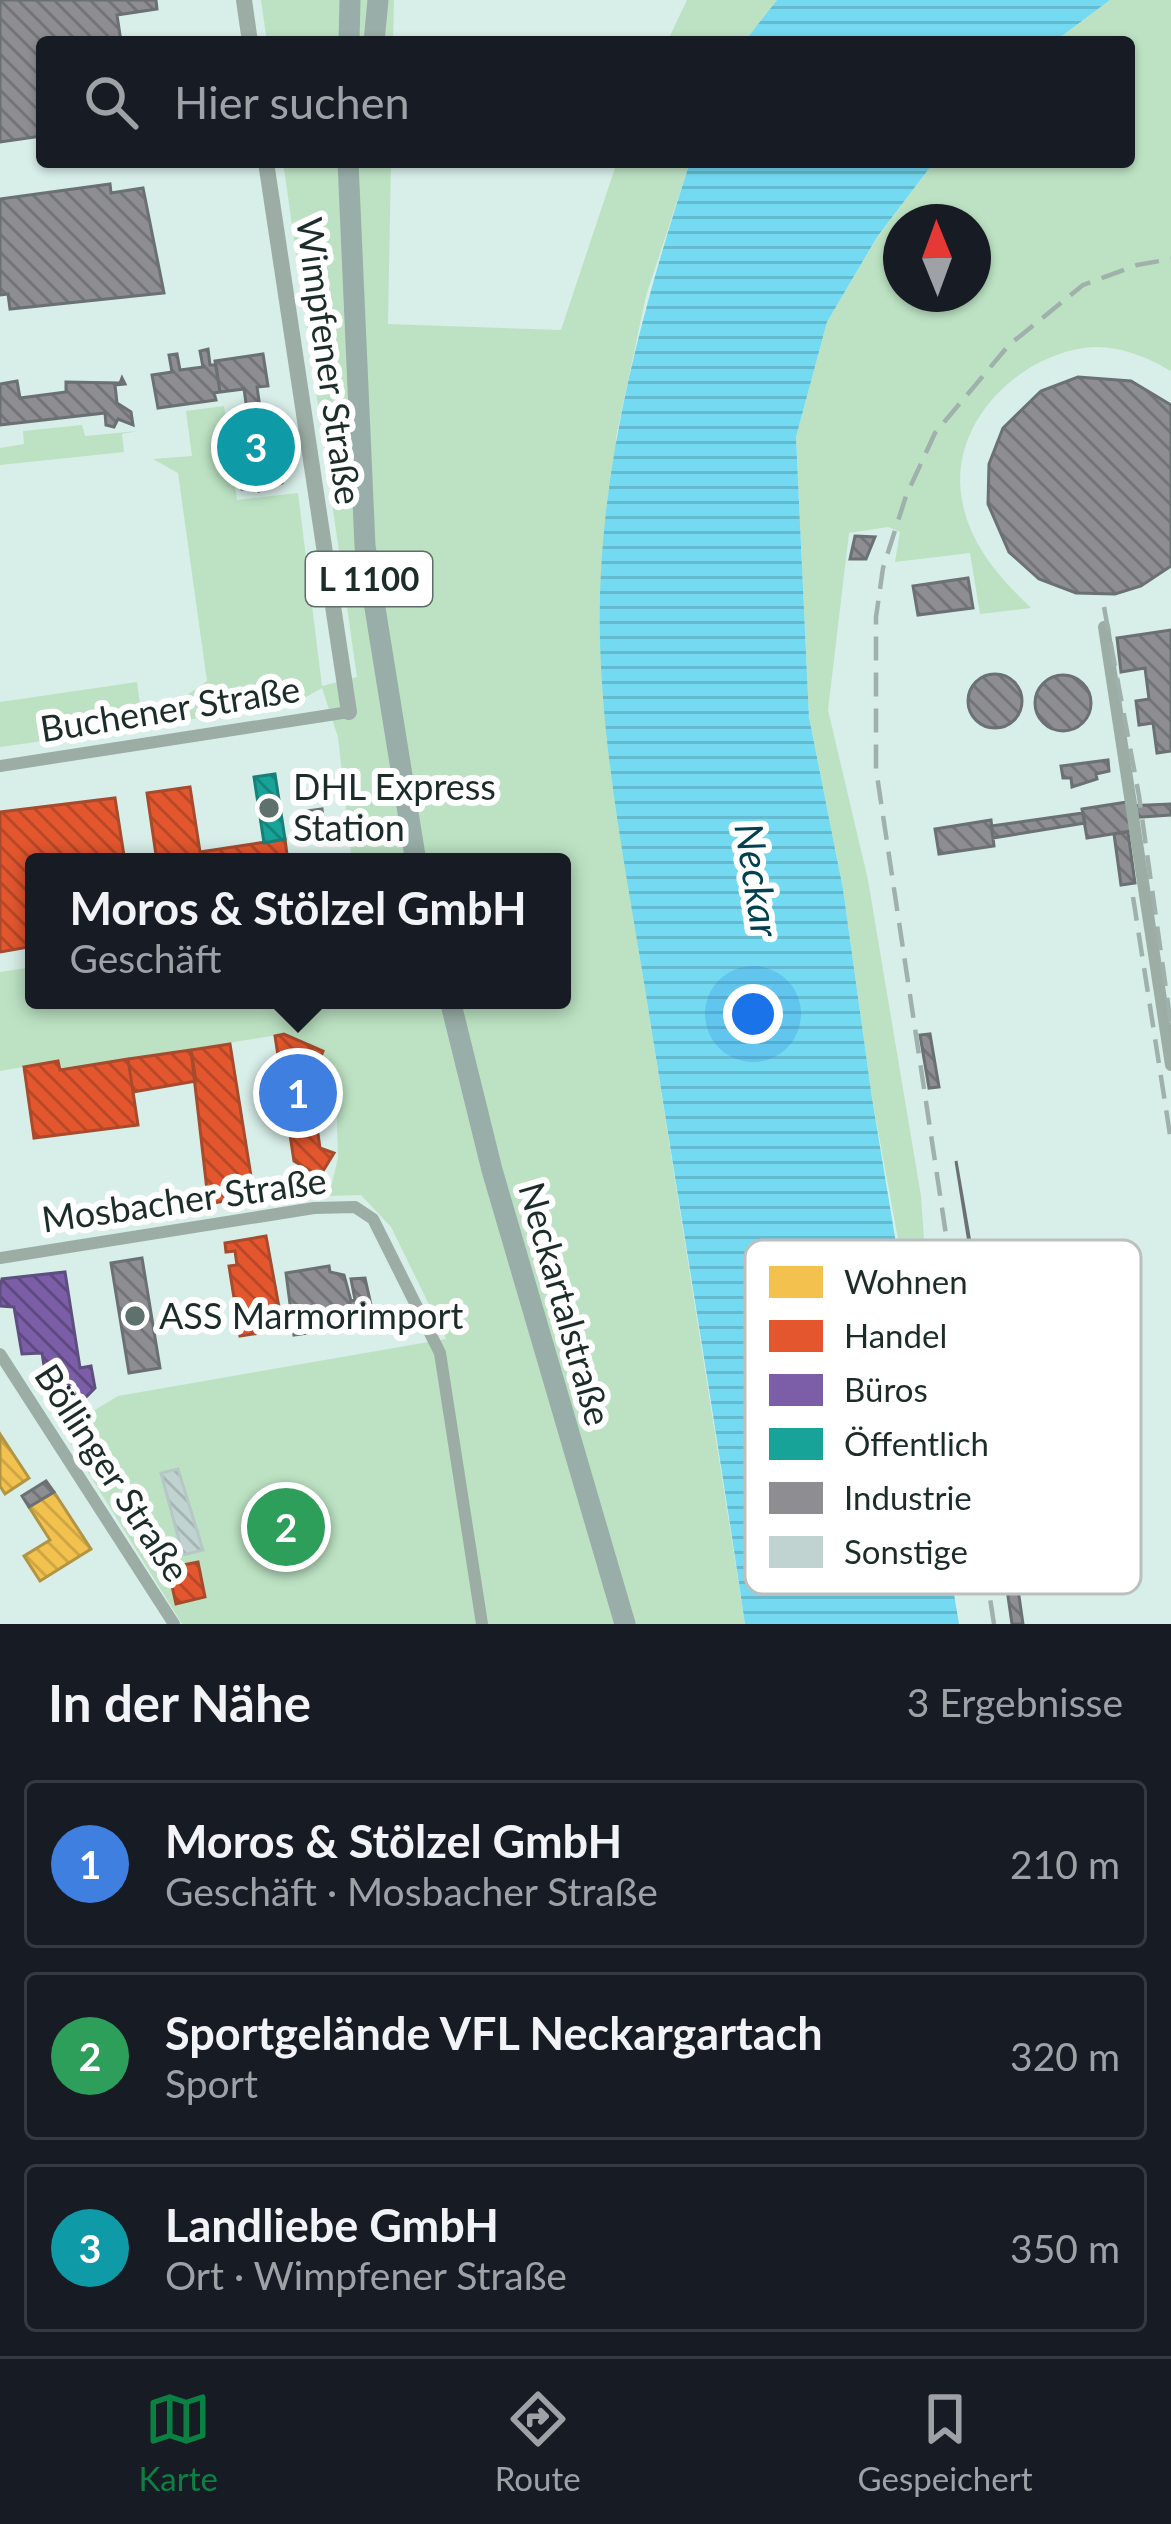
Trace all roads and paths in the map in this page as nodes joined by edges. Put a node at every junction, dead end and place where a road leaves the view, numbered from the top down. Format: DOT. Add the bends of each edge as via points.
graph roads {
  1 [pos="244,0"];
  2 [pos="350,0"];
  3 [pos="377,0"];
  4 [pos="249,36"];
  5 [pos="349,36"];
  6 [pos="374,36"];
  7 [pos="267,168"];
  8 [pos="348,168"];
  9 [pos="363,168"];
  10 [pos="353,292"];
  11 [pos="1104,627"];
  12 [pos="349,712"];
  13 [pos="0,766"];
  14 [pos="415,853"];
  15 [pos="452,1009"];
  16 [pos="1171,1065"];
  17 [pos="0,1258"];
  18 [pos="0,1354"];
  19 [pos="174,1624"];
  20 [pos="482,1624"];
  21 [pos="626,1624"];
  1 -- 4 [label="street"];
  2 -- 5 [label="main road"];
  3 -- 6 [label="main road"];
  7 -- 12 [label="street, Wimpfener Straße"];
  8 -- 10 [label="main road, L 1100"];
  9 -- 10 [label="main road, L 1100"];
  10 -- 14 [label="main road, L 1100" via="365,545"];
  11 -- 16 [label="street"];
  12 -- 13 [label="street, Buchener Straße"];
  15 -- 21 [label="main road, Neckartalstraße"];
  17 -- 20 [label="street, Mosbacher Straße" via="314,1208 355,1207 373,1220 440,1353"];
  18 -- 19 [label="street, Böllinger Straße"];
}
